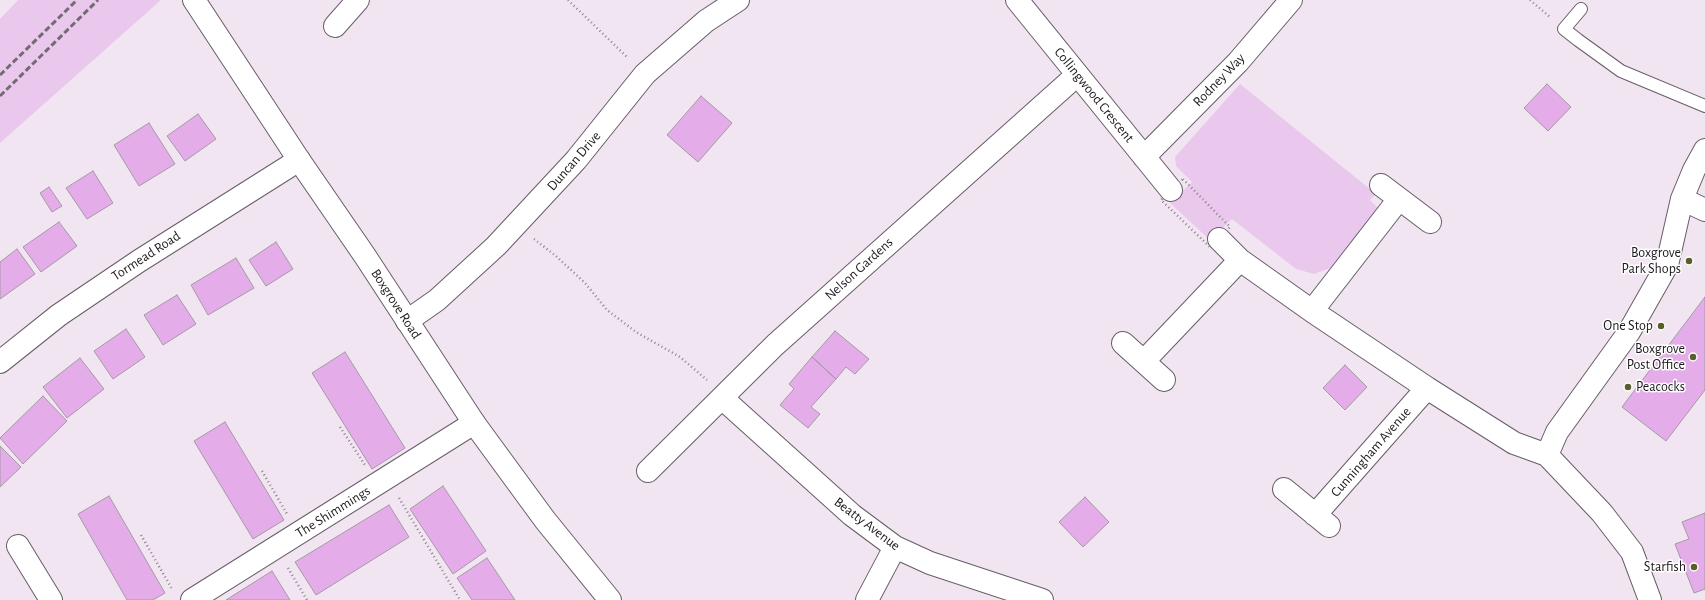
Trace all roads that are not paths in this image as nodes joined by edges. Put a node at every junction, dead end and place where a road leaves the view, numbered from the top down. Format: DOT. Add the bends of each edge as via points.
graph roads {
  1 [pos="194,0"];
  2 [pos="358,0"];
  3 [pos="738,0"];
  4 [pos="1017,0"];
  5 [pos="1291,0"];
  6 [pos="1581,9"];
  7 [pos="335,26"];
  8 [pos="1077,75"];
  9 [pos="1705,106"];
  10 [pos="1705,150"];
  11 [pos="1144,157"];
  12 [pos="299,160"];
  13 [pos="1381,185"];
  14 [pos="1171,190"];
  15 [pos="1399,199"];
  16 [pos="1682,199"];
  17 [pos="1705,210"];
  18 [pos="1430,222"];
  19 [pos="1219,239"];
  20 [pos="1240,260"];
  21 [pos="1312,311"];
  22 [pos="407,321"];
  23 [pos="1123,343"];
  24 [pos="1144,361"];
  25 [pos="0,362"];
  26 [pos="1164,380"];
  27 [pos="1427,388"];
  28 [pos="722,398"];
  29 [pos="474,423"];
  30 [pos="1547,455"];
  31 [pos="648,471"];
  32 [pos="1284,489"];
  33 [pos="18,546"];
  34 [pos="895,546"];
  35 [pos="183,597"];
  36 [pos="51,600"];
  37 [pos="610,600"];
  38 [pos="867,600"];
  39 [pos="1042,600"];
  40 [pos="1650,600"];
  1 -- 12 [label="street, Boxgrove Road"];
  2 -- 7 [label="street"];
  3 -- 22 [label="street, Duncan Drive" via="706,21 646,74 576,160 496,246 447,291"];
  4 -- 8 [label="street, Collingwood Crescent"];
  5 -- 11 [label="street, Rodney Way" via="1238,62"];
  6 -- 9 [label="lane" via="1564,30 1621,71"];
  8 -- 11 [label="street, Collingwood Crescent"];
  8 -- 28 [label="street, Nelson Gardens" via="775,345"];
  10 -- 16 [label="street"];
  11 -- 14 [label="street, Collingwood Crescent"];
  12 -- 22 [label="street, Boxgrove Road"];
  12 -- 25 [label="street, Tormead Road" via="139,260 59,315"];
  13 -- 15 [label="street"];
  15 -- 18 [label="street"];
  15 -- 21 [label="street"];
  16 -- 17 [label="street"];
  16 -- 30 [label="street" via="1667,265 1629,332 1557,432"];
  19 -- 20 [label="street"];
  20 -- 21 [label="street"];
  20 -- 24 [label="street"];
  21 -- 27 [label="street"];
  22 -- 29 [label="street, Boxgrove Road"];
  23 -- 24 [label="street"];
  24 -- 26 [label="street"];
  27 -- 30 [label="street" via="1514,443"];
  27 -- 32 [label="street, Cunningham Avenue" via="1322,520"];
  28 -- 31 [label="street, Nelson Gardens"];
  28 -- 34 [label="street, Beatty Avenue" via="852,515"];
  29 -- 35 [label="street, The Shimmings" via="276,547"];
  29 -- 37 [label="street, Boxgrove Road" via="545,520"];
  30 -- 40 [label="street" via="1602,513 1632,552"];
  33 -- 36 [label="street"];
  34 -- 38 [label="street"];
  34 -- 39 [label="street, Beatty Avenue" via="930,563"];
}
